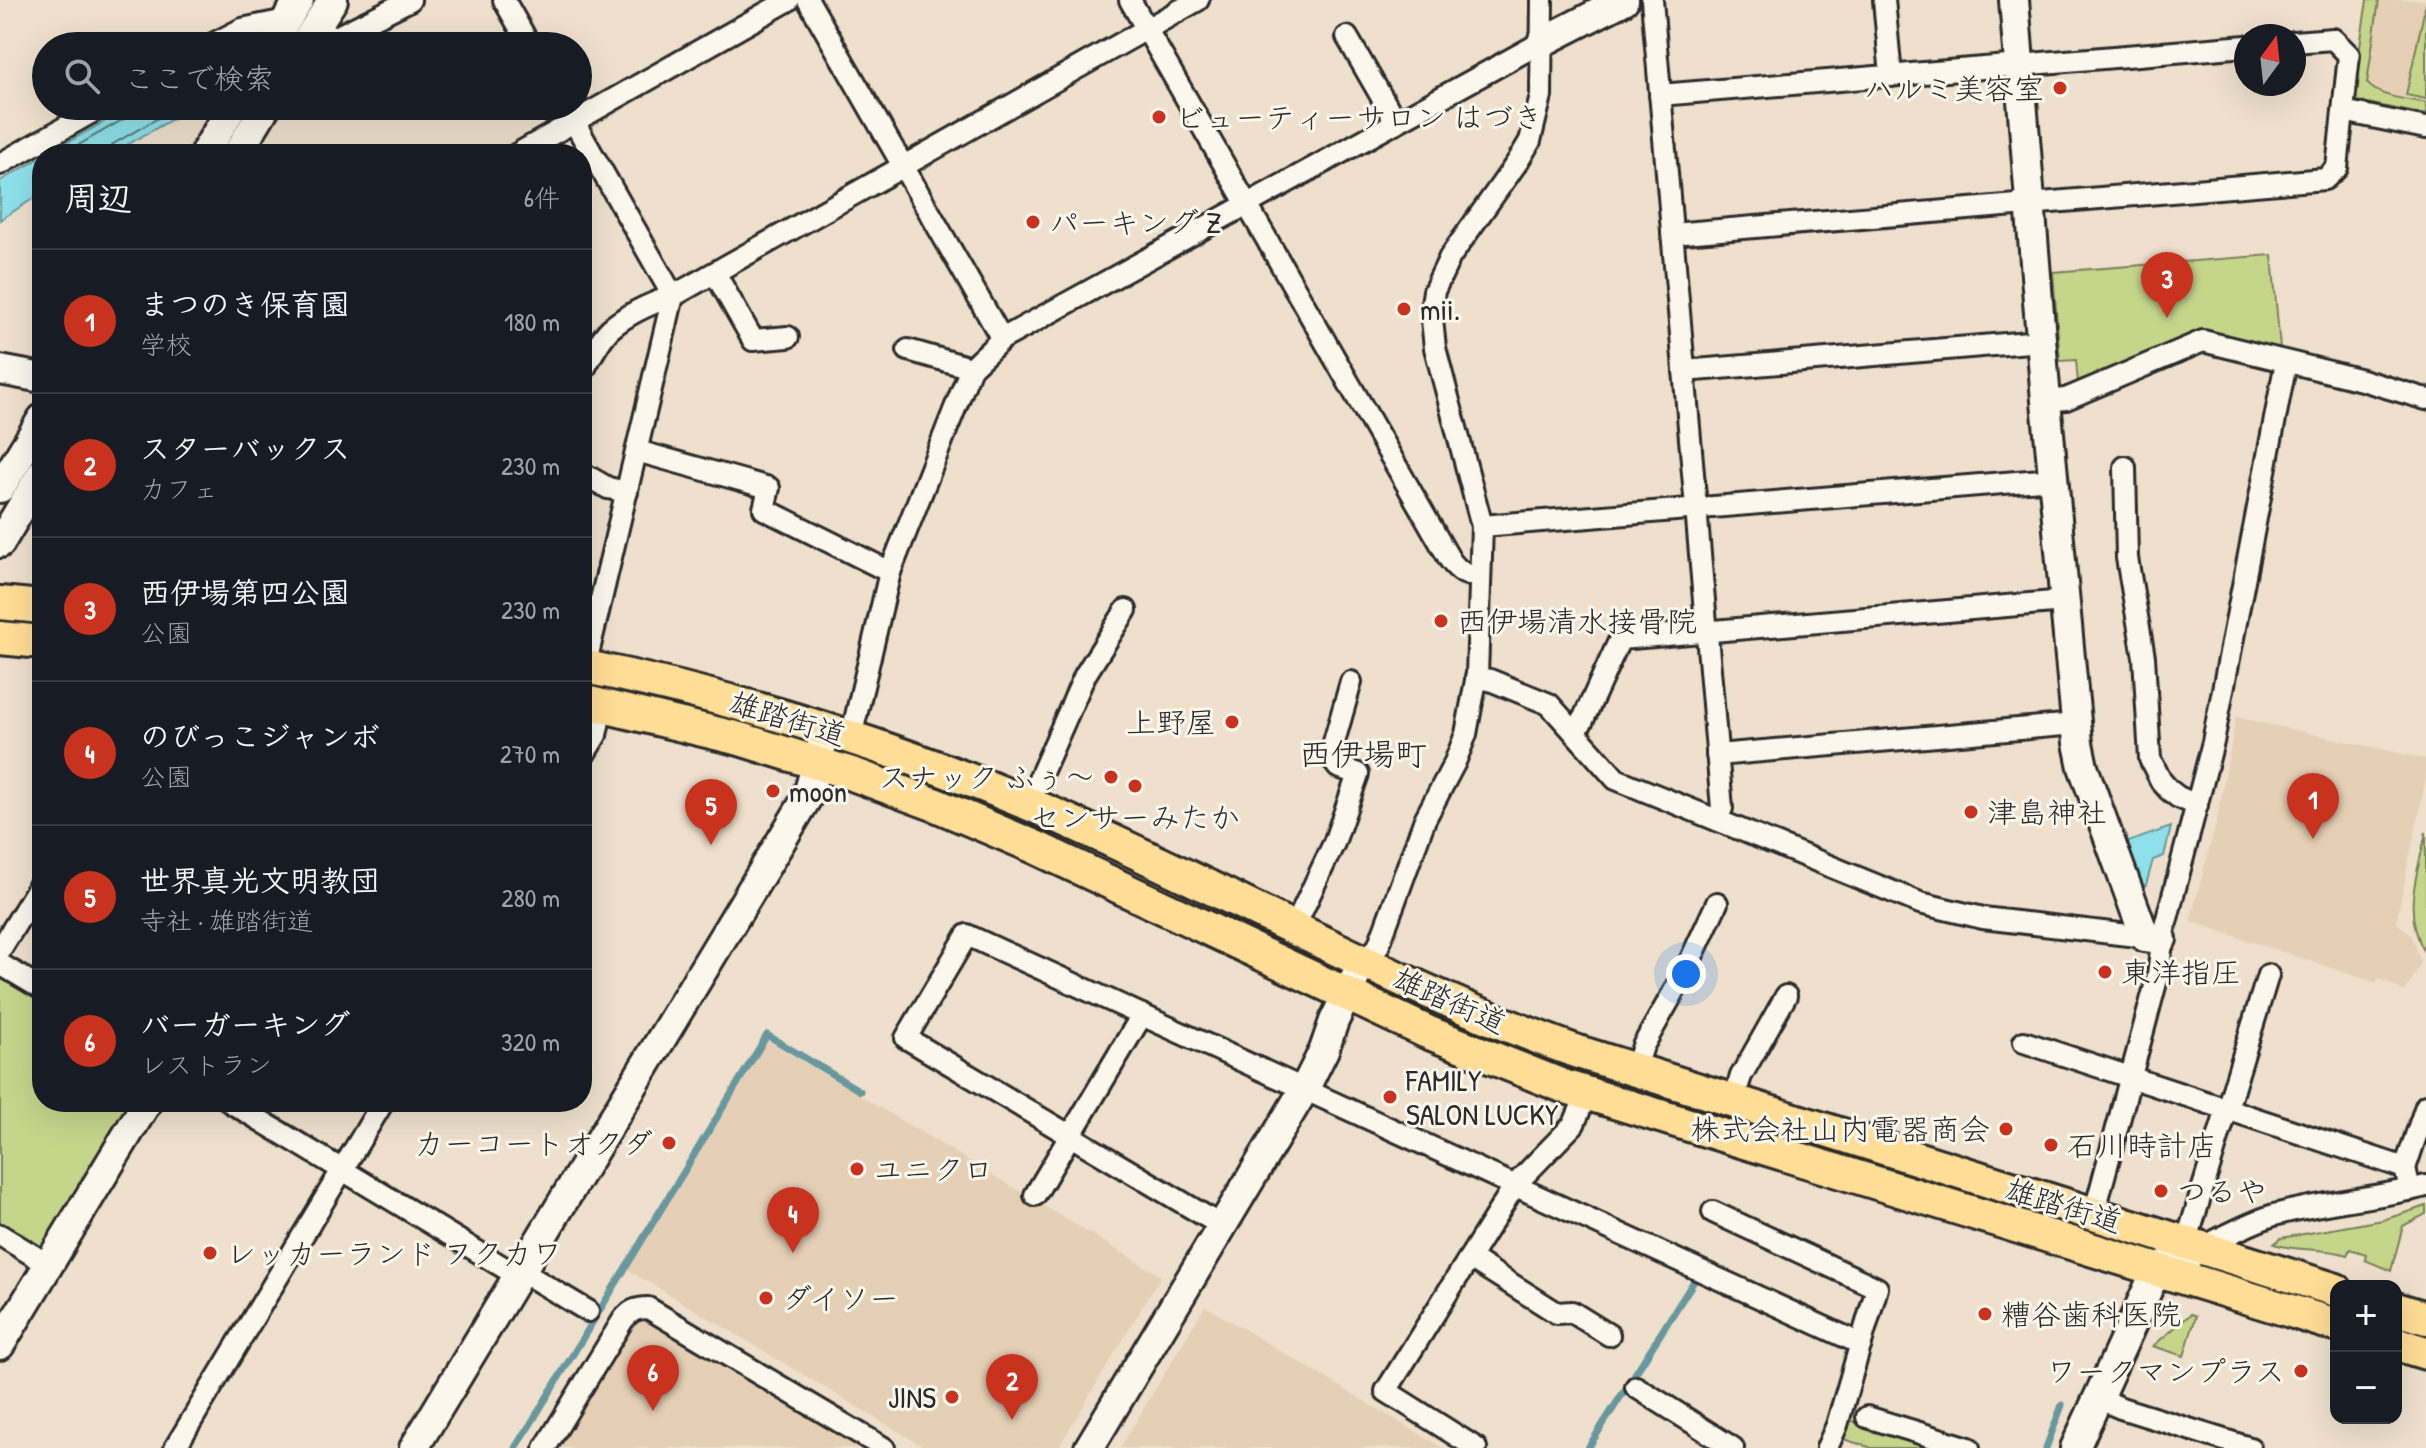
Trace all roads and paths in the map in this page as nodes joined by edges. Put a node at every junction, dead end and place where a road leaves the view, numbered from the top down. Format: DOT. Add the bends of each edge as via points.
graph roads {
  1 [pos="333,0"];
  2 [pos="410,0"];
  3 [pos="504,0"];
  4 [pos="789,0"];
  5 [pos="808,0"];
  6 [pos="1130,0"];
  7 [pos="1198,0"];
  8 [pos="1542,0"];
  9 [pos="1624,0"];
  10 [pos="1652,0"];
  11 [pos="1884,0"];
  12 [pos="2014,0"];
  13 [pos="292,10"];
  14 [pos="1147,29"];
  15 [pos="236,32"];
  16 [pos="279,32"];
  17 [pos="312,32"];
  18 [pos="346,32"];
  19 [pos="522,32"];
  20 [pos="1347,37"];
  21 [pos="2306,41"];
  22 [pos="1542,42"];
  23 [pos="2234,47"];
  24 [pos="2019,65"];
  25 [pos="1891,76"];
  26 [pos="1660,95"];
  27 [pos="592,102"];
  28 [pos="2343,111"];
  29 [pos="78,120"];
  30 [pos="225,120"];
  31 [pos="258,120"];
  32 [pos="561,120"];
  33 [pos="572,120"];
  34 [pos="1396,122"];
  35 [pos="2426,128"];
  36 [pos="36,144"];
  37 [pos="210,144"];
  38 [pos="243,144"];
  39 [pos="530,144"];
  40 [pos="586,144"];
  41 [pos="32,146"];
  42 [pos="592,154"];
  43 [pos="0,164"];
  44 [pos="903,166"];
  45 [pos="1247,204"];
  46 [pos="2030,204"];
  47 [pos="1672,234"];
  48 [pos="715,273"];
  49 [pos="673,296"];
  50 [pos="788,337"];
  51 [pos="1002,339"];
  52 [pos="2041,341"];
  53 [pos="908,350"];
  54 [pos="592,358"];
  55 [pos="971,368"];
  56 [pos="0,370"];
  57 [pos="1684,371"];
  58 [pos="2284,372"];
  59 [pos="32,376"];
  60 [pos="2426,399"];
  61 [pos="2046,401"];
  62 [pos="32,435"];
  63 [pos="637,451"];
  64 [pos="2125,467"];
  65 [pos="592,479"];
  66 [pos="2053,479"];
  67 [pos="0,488"];
  68 [pos="32,490"];
  69 [pos="627,492"];
  70 [pos="1696,508"];
  71 [pos="1482,526"];
  72 [pos="0,543"];
  73 [pos="890,572"];
  74 [pos="1480,576"];
  75 [pos="2065,601"];
  76 [pos="0,603"];
  77 [pos="32,606"];
  78 [pos="1126,610"];
  79 [pos="1706,631"];
  80 [pos="592,634"];
  81 [pos="0,638"];
  82 [pos="32,641"];
  83 [pos="592,669"];
  84 [pos="1476,678"];
  85 [pos="1351,682"];
  86 [pos="592,703"];
  87 [pos="2076,724"];
  88 [pos="1573,730"];
  89 [pos="839,733"];
  90 [pos="592,742"];
  91 [pos="1717,755"];
  92 [pos="817,762"];
  93 [pos="1028,804"];
  94 [pos="2197,805"];
  95 [pos="1717,820"];
  96 [pos="32,897"];
  97 [pos="1717,903"];
  98 [pos="1294,928"];
  99 [pos="2154,938"];
  100 [pos="0,950"];
  101 [pos="1363,961"];
  102 [pos="0,964"];
  103 [pos="2268,975"];
  104 [pos="32,983"];
  105 [pos="1347,994"];
  106 [pos="1786,996"];
  107 [pos="1142,1015"];
  108 [pos="2024,1042"];
  109 [pos="1635,1071"];
  110 [pos="2131,1077"];
  111 [pos="1305,1088"];
  112 [pos="1587,1093"];
  113 [pos="1733,1101"];
  114 [pos="2426,1106"];
  115 [pos="2229,1109"];
  116 [pos="141,1112"];
  117 [pos="247,1112"];
  118 [pos="377,1112"];
  119 [pos="1071,1136"];
  120 [pos="2405,1168"];
  121 [pos="343,1170"];
  122 [pos="1515,1185"];
  123 [pos="2418,1188"];
  124 [pos="1035,1195"];
  125 [pos="1713,1212"];
  126 [pos="2094,1214"];
  127 [pos="1222,1226"];
  128 [pos="0,1235"];
  129 [pos="2193,1245"];
  130 [pos="1470,1258"];
  131 [pos="49,1265"];
  132 [pos="2157,1269"];
  133 [pos="519,1273"];
  134 [pos="2330,1288"];
  135 [pos="588,1311"];
  136 [pos="2402,1311"];
  137 [pos="2426,1318"];
  138 [pos="2330,1323"];
  139 [pos="1609,1335"];
  140 [pos="1861,1344"];
  141 [pos="0,1345"];
  142 [pos="2402,1346"];
  143 [pos="2426,1353"];
  144 [pos="1636,1387"];
  145 [pos="2098,1398"];
  146 [pos="1900,1404"];
  147 [pos="1867,1417"];
  148 [pos="1893,1425"];
  149 [pos="175,1448"];
  150 [pos="414,1448"];
  151 [pos="545,1448"];
  152 [pos="884,1448"];
  153 [pos="1089,1448"];
  154 [pos="1476,1448"];
  155 [pos="1733,1448"];
  156 [pos="1827,1448"];
  157 [pos="1969,1448"];
  158 [pos="2075,1448"];
  159 [pos="2250,1448"];
  1 -- 17 [label="street"];
  2 -- 18 [label="street"];
  3 -- 19 [label="street"];
  4 -- 27 [label="street"];
  5 -- 44 [label="street"];
  6 -- 14 [label="street"];
  7 -- 14 [label="street"];
  8 -- 22 [label="street"];
  9 -- 22 [label="street"];
  10 -- 26 [label="street"];
  11 -- 25 [label="street"];
  12 -- 24 [label="street"];
  13 -- 15 [label="street"];
  13 -- 16 [label="street"];
  14 -- 44 [label="street"];
  14 -- 45 [label="street"];
  20 -- 34 [label="street"];
  21 -- 28 [label="street" via="2333,39 2349,55"];
  22 -- 34 [label="street"];
  22 -- 71 [label="street" via="1541,96 1530,141 1450,257 1431,310 1435,348"];
  23 -- 24 [label="street"];
  24 -- 25 [label="street"];
  24 -- 46 [label="street"];
  25 -- 26 [label="street"];
  26 -- 47 [label="street"];
  28 -- 35 [label="street"];
  28 -- 46 [label="street" via="2337,168 2325,179"];
  29 -- 36 [label="street"];
  30 -- 37 [label="street"];
  31 -- 38 [label="street"];
  32 -- 39 [label="street"];
  33 -- 40 [label="street"];
  34 -- 45 [label="street"];
  41 -- 43 [label="street"];
  42 -- 49 [label="street"];
  44 -- 48 [label="street"];
  44 -- 51 [label="street"];
  45 -- 51 [label="street"];
  45 -- 74 [label="street" via="1450,560 1468,576"];
  46 -- 47 [label="street"];
  46 -- 52 [label="street"];
  47 -- 57 [label="street"];
  48 -- 49 [label="street"];
  48 -- 50 [label="street" via="753,340"];
  49 -- 54 [label="street" via="611,329"];
  49 -- 63 [label="street"];
  51 -- 55 [label="street"];
  52 -- 57 [label="street"];
  52 -- 61 [label="street"];
  53 -- 55 [label="street"];
  55 -- 73 [label="street"];
  56 -- 59 [label="street"];
  57 -- 70 [label="street"];
  58 -- 94 [label="street"];
  60 -- 61 [label="street" via="2203,341 2066,399"];
  61 -- 66 [label="street"];
  62 -- 67 [label="street"];
  63 -- 69 [label="street"];
  63 -- 73 [label="street" via="769,488 764,509"];
  64 -- 94 [label="street" via="2127,558 2144,657 2150,759 2169,790"];
  65 -- 69 [label="street"];
  66 -- 70 [label="street"];
  66 -- 75 [label="street"];
  68 -- 72 [label="street"];
  69 -- 80 [label="street"];
  70 -- 71 [label="street"];
  70 -- 79 [label="street"];
  71 -- 74 [label="street"];
  73 -- 89 [label="street"];
  74 -- 84 [label="street"];
  75 -- 79 [label="street"];
  75 -- 87 [label="street"];
  76 -- 77 [label="main road"];
  78 -- 93 [label="street" via="1085,675"];
  79 -- 88 [label="street" via="1620,639 1582,722"];
  79 -- 91 [label="street"];
  81 -- 82 [label="main road"];
  83 -- 89 [label="main road, 雄踏街道" via="683,687"];
  84 -- 88 [label="street" via="1549,704"];
  84 -- 101 [label="street" via="1455,762 1425,819 1378,947"];
  85 -- 98 [label="street" via="1330,756 1338,767 1358,774 1334,843"];
  86 -- 90 [label="street"];
  86 -- 92 [label="main road, 雄踏街道"];
  87 -- 91 [label="street"];
  87 -- 99 [label="street" via="2083,767"];
  88 -- 95 [label="street" via="1616,779"];
  89 -- 92 [label="street"];
  89 -- 93 [label="main road, 雄踏街道"];
  91 -- 95 [label="street" via="1722,808"];
  92 -- 105 [label="main road, 雄踏街道" via="998,831"];
  92 -- 133 [label="street" via="807,798"];
  93 -- 98 [label="main road, 雄踏街道"];
  94 -- 99 [label="street"];
  95 -- 99 [label="street" via="1951,912"];
  96 -- 100 [label="street"];
  97 -- 109 [label="street"];
  98 -- 101 [label="main road, 雄踏街道"];
  99 -- 110 [label="street" via="2158,975"];
  101 -- 105 [label="street"];
  101 -- 109 [label="main road, 雄踏街道" via="1485,1017"];
  102 -- 104 [label="street"];
  103 -- 115 [label="street"];
  105 -- 111 [label="street"];
  105 -- 112 [label="main road, 雄踏街道" via="1471,1051"];
  106 -- 113 [label="street" via="1741,1076"];
  107 -- 111 [label="street"];
  107 -- 119 [label="street"];
  107 -- 119 [label="street" via="967,935 906,1038"];
  108 -- 110 [label="street"];
  109 -- 113 [label="main road, 雄踏街道"];
  110 -- 115 [label="street"];
  110 -- 126 [label="street"];
  111 -- 122 [label="street"];
  111 -- 127 [label="street"];
  112 -- 122 [label="street" via="1574,1124"];
  112 -- 132 [label="main road, 雄踏街道"];
  113 -- 126 [label="main road, 雄踏街道"];
  114 -- 120 [label="street"];
  115 -- 120 [label="street"];
  115 -- 129 [label="street"];
  116 -- 131 [label="street"];
  117 -- 121 [label="street"];
  118 -- 121 [label="street"];
  119 -- 124 [label="street"];
  119 -- 127 [label="street"];
  120 -- 123 [label="street"];
  121 -- 133 [label="street"];
  121 -- 149 [label="street"];
  122 -- 130 [label="street"];
  122 -- 140 [label="street"];
  123 -- 129 [label="street" via="2275,1215"];
  125 -- 140 [label="street" via="1877,1288"];
  126 -- 129 [label="main road, 雄踏街道"];
  127 -- 153 [label="street"];
  128 -- 131 [label="street"];
  129 -- 132 [label="street"];
  129 -- 134 [label="main road, 雄踏街道"];
  130 -- 139 [label="street" via="1557,1313 1572,1312"];
  130 -- 154 [label="street" via="1386,1391"];
  131 -- 141 [label="street"];
  132 -- 138 [label="main road, 雄踏街道"];
  132 -- 145 [label="street"];
  133 -- 135 [label="street"];
  133 -- 150 [label="street"];
  136 -- 137 [label="main road"];
  140 -- 156 [label="street"];
  142 -- 143 [label="main road"];
  144 -- 155 [label="street"];
  145 -- 158 [label="street"];
  145 -- 159 [label="street"];
  146 -- 148 [label="street"];
  147 -- 148 [label="street"];
  148 -- 157 [label="street"];
  151 -- 152 [label="street" via="623,1320 638,1308 648,1308"];
}
